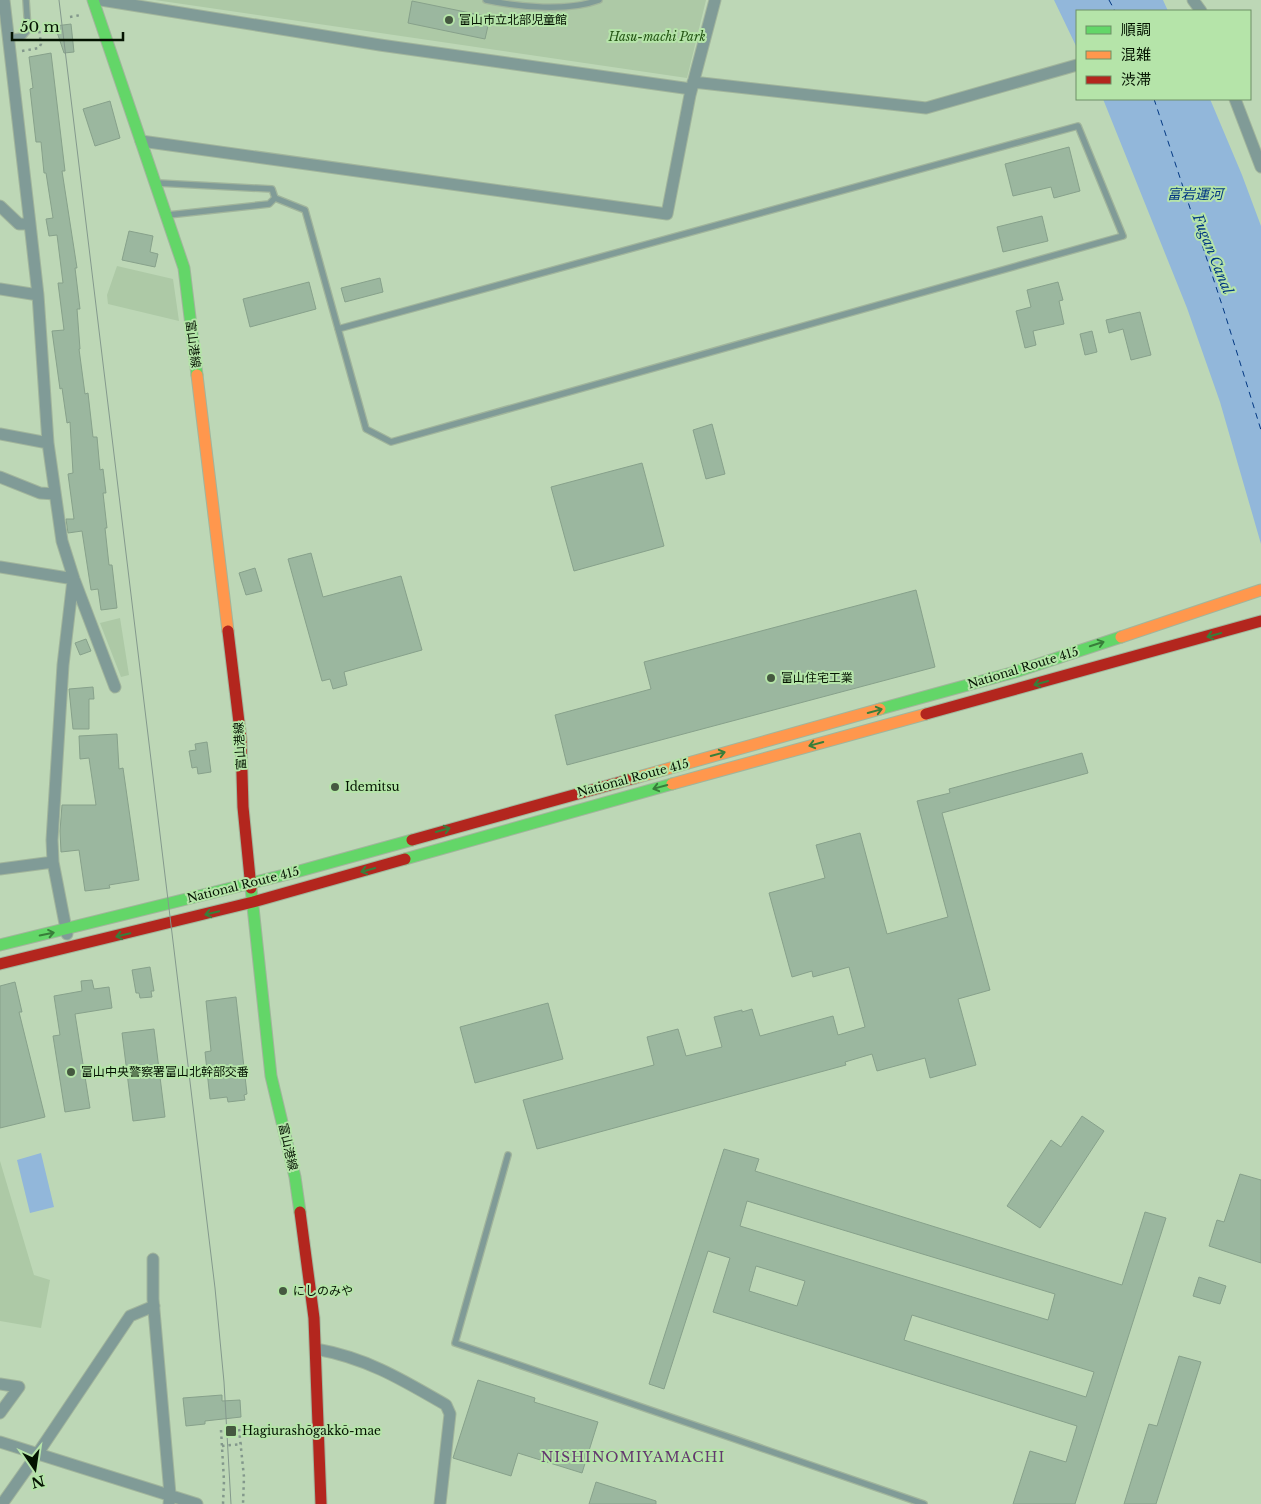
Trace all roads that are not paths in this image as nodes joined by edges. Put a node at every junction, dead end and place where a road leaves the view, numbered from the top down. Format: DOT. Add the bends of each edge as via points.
graph roads {
  1 [pos="4,0"];
  2 [pos="26,0"];
  3 [pos="93,0"];
  4 [pos="102,0"];
  5 [pos="486,0"];
  6 [pos="599,0"];
  7 [pos="715,0"];
  8 [pos="9,38"];
  9 [pos="1076,66"];
  10 [pos="692,86"];
  11 [pos="1235,100"];
  12 [pos="142,141"];
  13 [pos="1261,167"];
  14 [pos="156,183"];
  15 [pos="275,198"];
  16 [pos="0,206"];
  17 [pos="166,215"];
  18 [pos="30,224"];
  19 [pos="0,289"];
  20 [pos="38,294"];
  21 [pos="338,329"];
  22 [pos="0,434"];
  23 [pos="48,443"];
  24 [pos="0,477"];
  25 [pos="55,494"];
  26 [pos="0,567"];
  27 [pos="74,579"];
  28 [pos="1261,590"];
  29 [pos="1261,622"];
  30 [pos="115,687"];
  31 [pos="52,862"];
  32 [pos="0,869"];
  33 [pos="251,882"];
  34 [pos="253,902"];
  35 [pos="66,930"];
  36 [pos="0,945"];
  37 [pos="69,947"];
  38 [pos="0,964"];
  39 [pos="508,1155"];
  40 [pos="153,1259"];
  41 [pos="154,1306"];
  42 [pos="316,1349"];
  43 [pos="0,1384"];
  44 [pos="0,1413"];
  45 [pos="0,1442"];
  46 [pos="38,1453"];
  47 [pos="169,1499"];
  48 [pos="2,1504"];
  49 [pos="197,1504"];
  50 [pos="321,1504"];
  51 [pos="440,1504"];
  52 [pos="924,1504"];
  1 -- 8 [label="street"];
  2 -- 8 [label="lane" via="28,30 23,36"];
  3 -- 12 [label="main road, 富山港線"];
  4 -- 10 [label="street" via="380,45"];
  5 -- 6 [label="lane" via="542,7 588,4"];
  7 -- 10 [label="street"];
  8 -- 18 [label="street"];
  9 -- 10 [label="street" via="926,108"];
  10 -- 12 [label="street" via="667,214"];
  11 -- 13 [label="street"];
  12 -- 14 [label="main road, 富山港線"];
  14 -- 15 [label="lane" via="272,189"];
  14 -- 17 [label="main road, 富山港線"];
  15 -- 17 [label="lane" via="269,204"];
  15 -- 21 [label="lane" via="305,210"];
  16 -- 18 [label="street" via="19,224"];
  17 -- 33 [label="main road, 富山港線" via="184,268 240,739"];
  18 -- 20 [label="street"];
  19 -- 20 [label="street"];
  20 -- 23 [label="street"];
  21 -- 21 [label="lane" via="366,429 391,442 1123,236 1078,126"];
  22 -- 23 [label="street"];
  23 -- 25 [label="street"];
  24 -- 25 [label="street" via="40,493"];
  25 -- 27 [label="street" via="62,541"];
  26 -- 27 [label="street"];
  27 -- 30 [label="street"];
  27 -- 31 [label="street" via="64,665"];
  33 -- 28 [label="main road, National Route 415, one-way" via="1015,672"];
  29 -- 34 [label="main road, National Route 415, one-way"];
  31 -- 32 [label="street"];
  31 -- 35 [label="street"];
  33 -- 34 [label="main road, 富山港線"];
  33 -- 35 [label="main road, National Route 415"];
  34 -- 37 [label="main road, National Route 415, one-way"];
  34 -- 42 [label="main road, 富山港線" via="271,1076 295,1177"];
  36 -- 35 [label="main road, National Route 415, one-way"];
  35 -- 37 [label="street"];
  37 -- 38 [label="main road, National Route 415"];
  39 -- 52 [label="lane" via="455,1343"];
  40 -- 41 [label="street"];
  41 -- 46 [label="street" via="130,1316"];
  41 -- 47 [label="street"];
  42 -- 50 [label="main road, 富山港線"];
  42 -- 51 [label="street" via="367,1362 446,1405 450,1414"];
  43 -- 44 [label="street" via="20,1387"];
  45 -- 46 [label="street"];
  46 -- 47 [label="street"];
  46 -- 48 [label="street"];
  47 -- 49 [label="street"];
}
